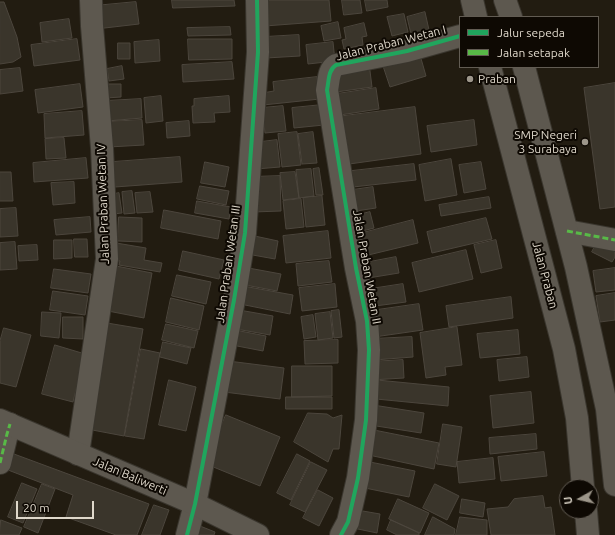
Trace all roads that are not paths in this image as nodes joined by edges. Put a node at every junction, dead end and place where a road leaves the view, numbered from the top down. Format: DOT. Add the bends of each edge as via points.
graph roads {
  1 [pos="91,0"];
  2 [pos="257,0"];
  3 [pos="472,0"];
  4 [pos="505,0"];
  5 [pos="476,16"];
  6 [pos="511,16"];
  7 [pos="459,36"];
  8 [pos="490,68"];
  9 [pos="524,68"];
  10 [pos="330,73"];
  11 [pos="567,231"];
  12 [pos="615,240"];
  13 [pos="5,422"];
  14 [pos="78,454"];
  15 [pos="0,463"];
  16 [pos="582,479"];
  17 [pos="615,485"];
  18 [pos="196,504"];
  19 [pos="587,519"];
  20 [pos="187,535"];
  21 [pos="258,535"];
  22 [pos="341,535"];
  23 [pos="588,535"];
  1 -- 14 [label="street, Jalan Praban Wetan IV" via="107,259"];
  2 -- 18 [label="street, Jalan Praban Wetan III" via="258,52 245,233"];
  3 -- 5 [label="street"];
  4 -- 6 [label="street"];
  7 -- 10 [label="street, Jalan Praban Wetan I" via="407,51 336,65"];
  8 -- 16 [label="street, Jalan Praban" via="564,349 577,418"];
  9 -- 11 [label="street"];
  10 -- 22 [label="street, Jalan Praban Wetan II" via="328,90 369,350 366,420 358,478 348,522"];
  11 -- 12 [label="street"];
  11 -- 17 [label="street" via="607,409"];
  13 -- 14 [label="street, Jalan Baliwerti"];
  13 -- 15 [label="street" via="6,434"];
  14 -- 18 [label="street, Jalan Baliwerti"];
  18 -- 20 [label="street, Jalan Praban Wetan III"];
  18 -- 21 [label="street, Jalan Baliwerti"];
  19 -- 23 [label="street"];
}
